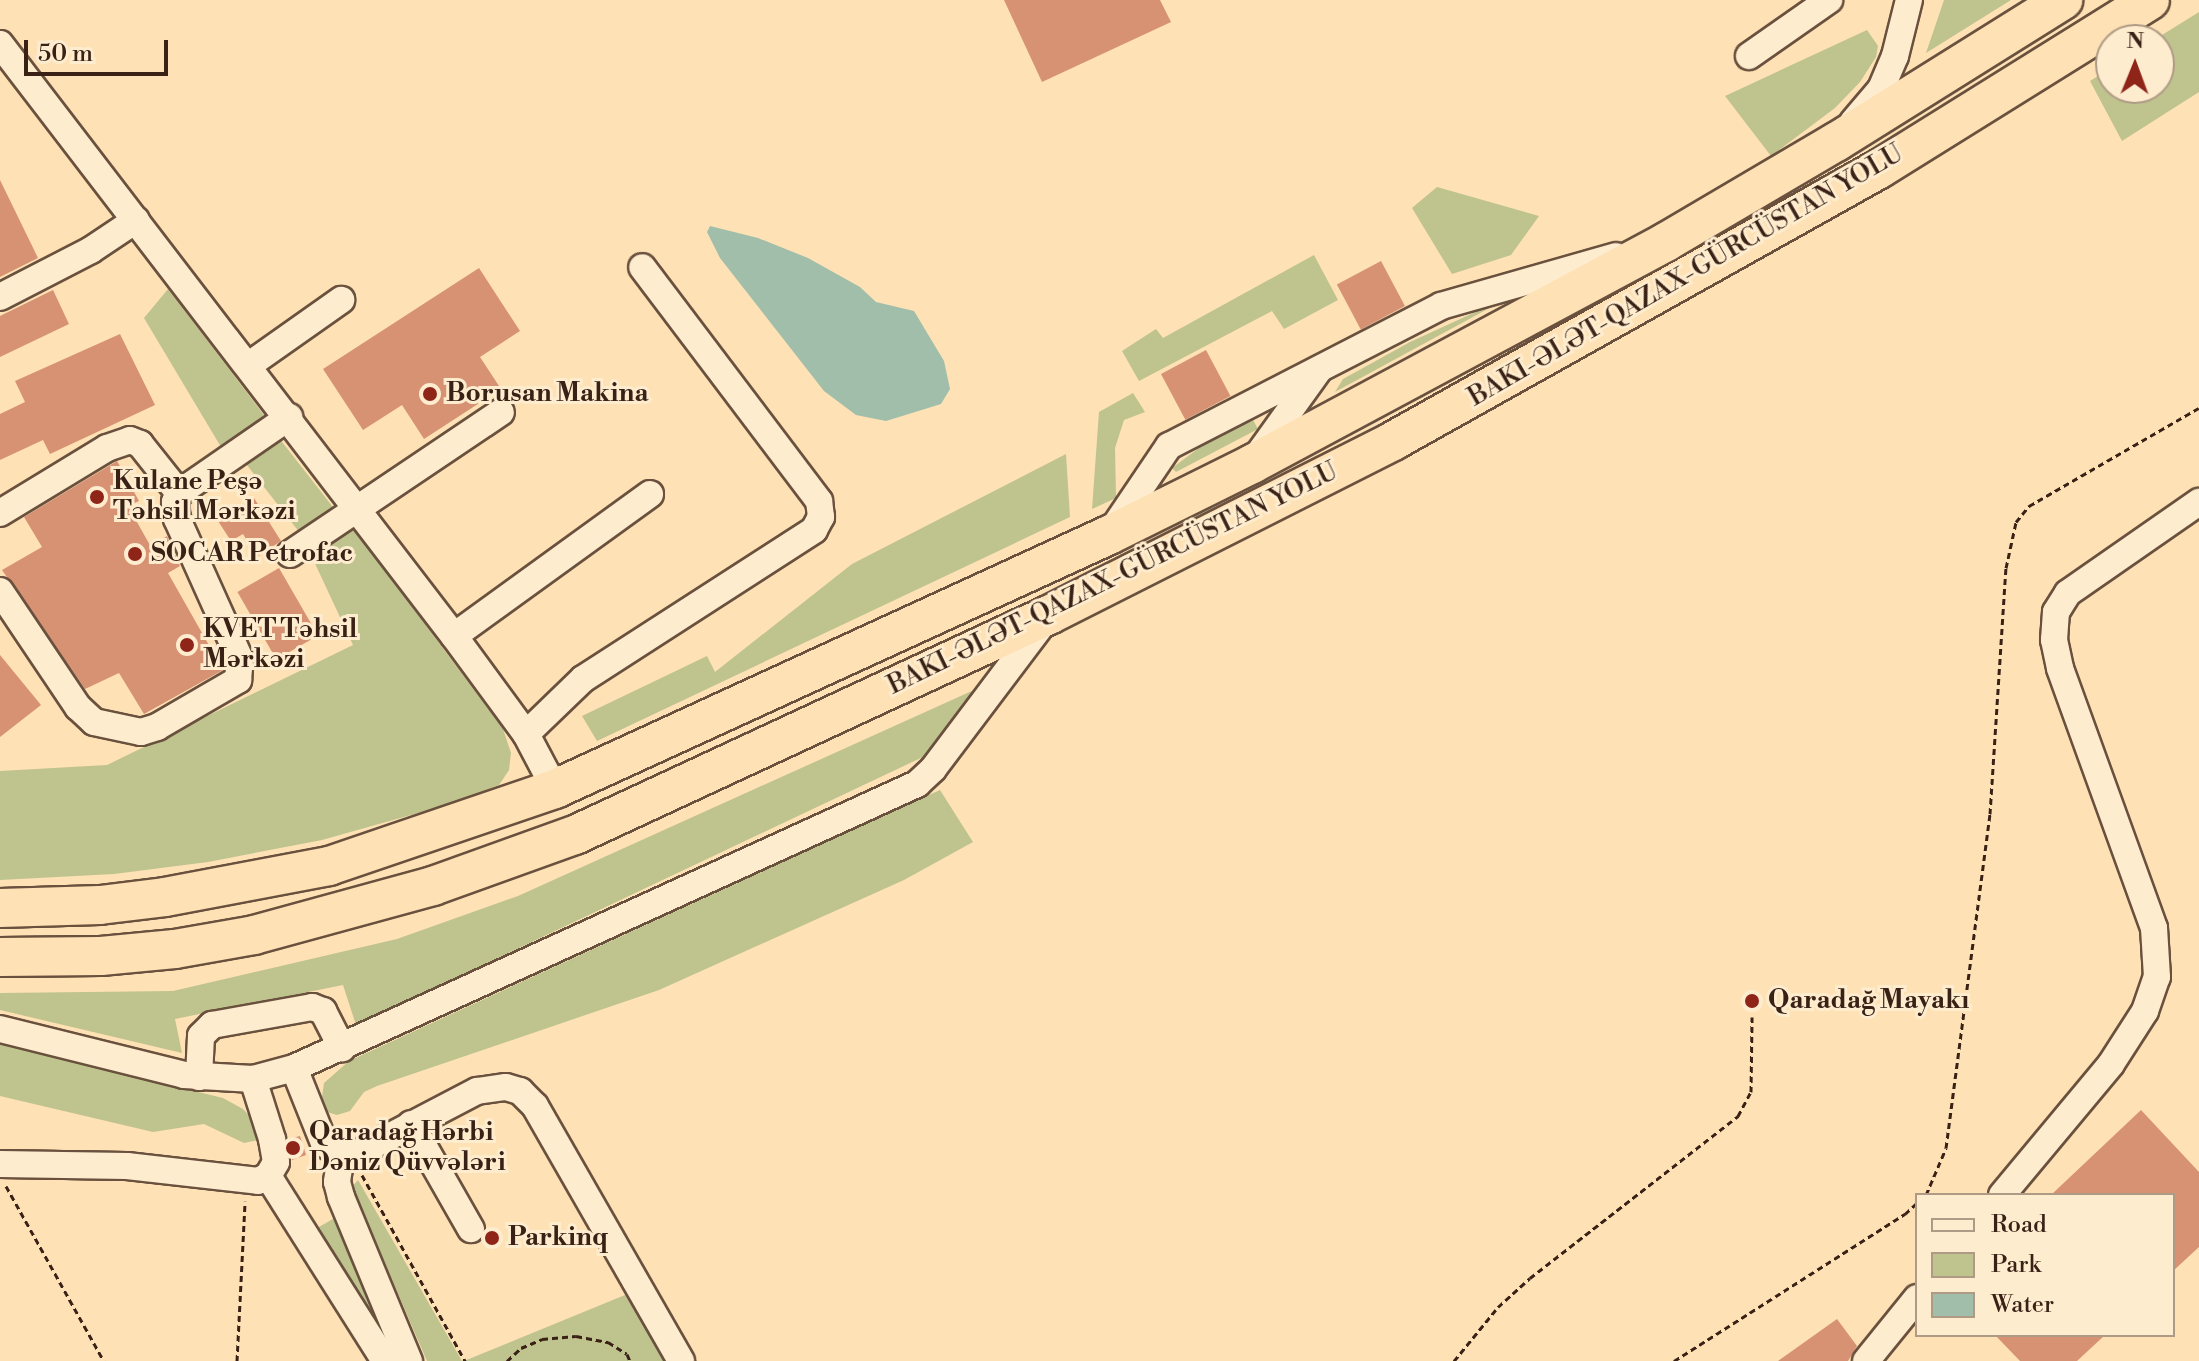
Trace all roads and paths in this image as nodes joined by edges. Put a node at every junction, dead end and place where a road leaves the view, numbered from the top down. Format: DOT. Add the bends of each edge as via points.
graph roads {
  1 [pos="1829,0"];
  2 [pos="1909,0"];
  3 [pos="2063,0"];
  4 [pos="2150,0"];
  5 [pos="1749,56"];
  6 [pos="5,61"];
  7 [pos="1836,142"];
  8 [pos="136,220"];
  9 [pos="1666,242"];
  10 [pos="642,267"];
  11 [pos="0,297"];
  12 [pos="341,300"];
  13 [pos="249,365"];
  14 [pos="1321,368"];
  15 [pos="2199,408"];
  16 [pos="501,412"];
  17 [pos="289,417"];
  18 [pos="1252,464"];
  19 [pos="179,493"];
  20 [pos="650,494"];
  21 [pos="2199,502"];
  22 [pos="357,508"];
  23 [pos="0,513"];
  24 [pos="1109,535"];
  25 [pos="290,554"];
  26 [pos="0,591"];
  27 [pos="1049,615"];
  28 [pos="454,636"];
  29 [pos="526,734"];
  30 [pos="555,789"];
  31 [pos="0,908"];
  32 [pos="0,957"];
  33 [pos="1752,1017"];
  34 [pos="0,1029"];
  35 [pos="342,1048"];
  36 [pos="294,1068"];
  37 [pos="199,1077"];
  38 [pos="253,1079"];
  39 [pos="411,1124"];
  40 [pos="346,1155"];
  41 [pos="0,1164"];
  42 [pos="0,1176"];
  43 [pos="257,1179"];
  44 [pos="1927,1193"];
  45 [pos="2004,1193"];
  46 [pos="1915,1205"];
  47 [pos="471,1229"];
  48 [pos="1915,1300"];
  49 [pos="104,1361"];
  50 [pos="237,1361"];
  51 [pos="385,1361"];
  52 [pos="409,1361"];
  53 [pos="465,1361"];
  54 [pos="507,1361"];
  55 [pos="630,1361"];
  56 [pos="681,1361"];
  57 [pos="1454,1361"];
  58 [pos="1674,1361"];
  59 [pos="1866,1361"];
  1 -- 5 [label="lane"];
  2 -- 7 [label="lane" via="1881,89"];
  3 -- 7 [label="highway"];
  4 -- 27 [label="highway" via="1879,169 1684,280 1393,441"];
  6 -- 8 [label="lane"];
  7 -- 9 [label="highway"];
  8 -- 11 [label="lane"];
  8 -- 13 [label="lane"];
  9 -- 14 [label="lane" via="1448,303"];
  9 -- 18 [label="highway"];
  10 -- 29 [label="lane" via="819,501 821,517 814,530 583,679"];
  12 -- 13 [label="lane"];
  13 -- 17 [label="lane"];
  14 -- 18 [label="lane"];
  14 -- 24 [label="lane" via="1169,446"];
  15 -- 44 [label="path" via="2029,506 2016,522 2006,568 1990,814 1946,1148"];
  16 -- 22 [label="lane"];
  17 -- 19 [label="lane"];
  17 -- 22 [label="lane"];
  18 -- 24 [label="highway"];
  19 -- 23 [label="lane" via="140,444 130,440 107,448"];
  19 -- 26 [label="lane" via="174,511 241,671 238,680 157,727 141,732 94,722 78,707"];
  20 -- 28 [label="lane"];
  21 -- 45 [label="lane" via="2068,593 2056,612 2060,668 2154,928 2157,977 2145,1011 2111,1064"];
  22 -- 25 [label="lane"];
  22 -- 28 [label="lane"];
  24 -- 30 [label="highway"];
  27 -- 32 [label="highway" via="575,835 459,878 241,938 101,956"];
  27 -- 35 [label="lane" via="917,784"];
  28 -- 29 [label="lane"];
  29 -- 30 [label="lane"];
  30 -- 31 [label="highway" via="329,866 165,897"];
  33 -- 57 [label="path" via="1751,1092 1738,1116 1530,1278 1498,1307"];
  34 -- 37 [label="lane"];
  35 -- 36 [label="lane"];
  35 -- 37 [label="lane" via="323,1011 312,1007 212,1025 201,1036"];
  36 -- 38 [label="lane"];
  36 -- 40 [label="lane" via="324,1143"];
  37 -- 38 [label="lane"];
  38 -- 43 [label="lane" via="276,1162"];
  39 -- 40 [label="lane"];
  39 -- 47 [label="lane"];
  39 -- 56 [label="lane" via="489,1087 520,1091 535,1106"];
  40 -- 52 [label="lane" via="337,1182 341,1197"];
  40 -- 53 [label="path"];
  41 -- 43 [label="lane" via="127,1166"];
  42 -- 49 [label="path"];
  43 -- 50 [label="path"];
  43 -- 51 [label="lane"];
  46 -- 58 [label="path"];
  48 -- 59 [label="lane"];
  54 -- 55 [label="path" via="542,1339 576,1336 608,1342"];
}
